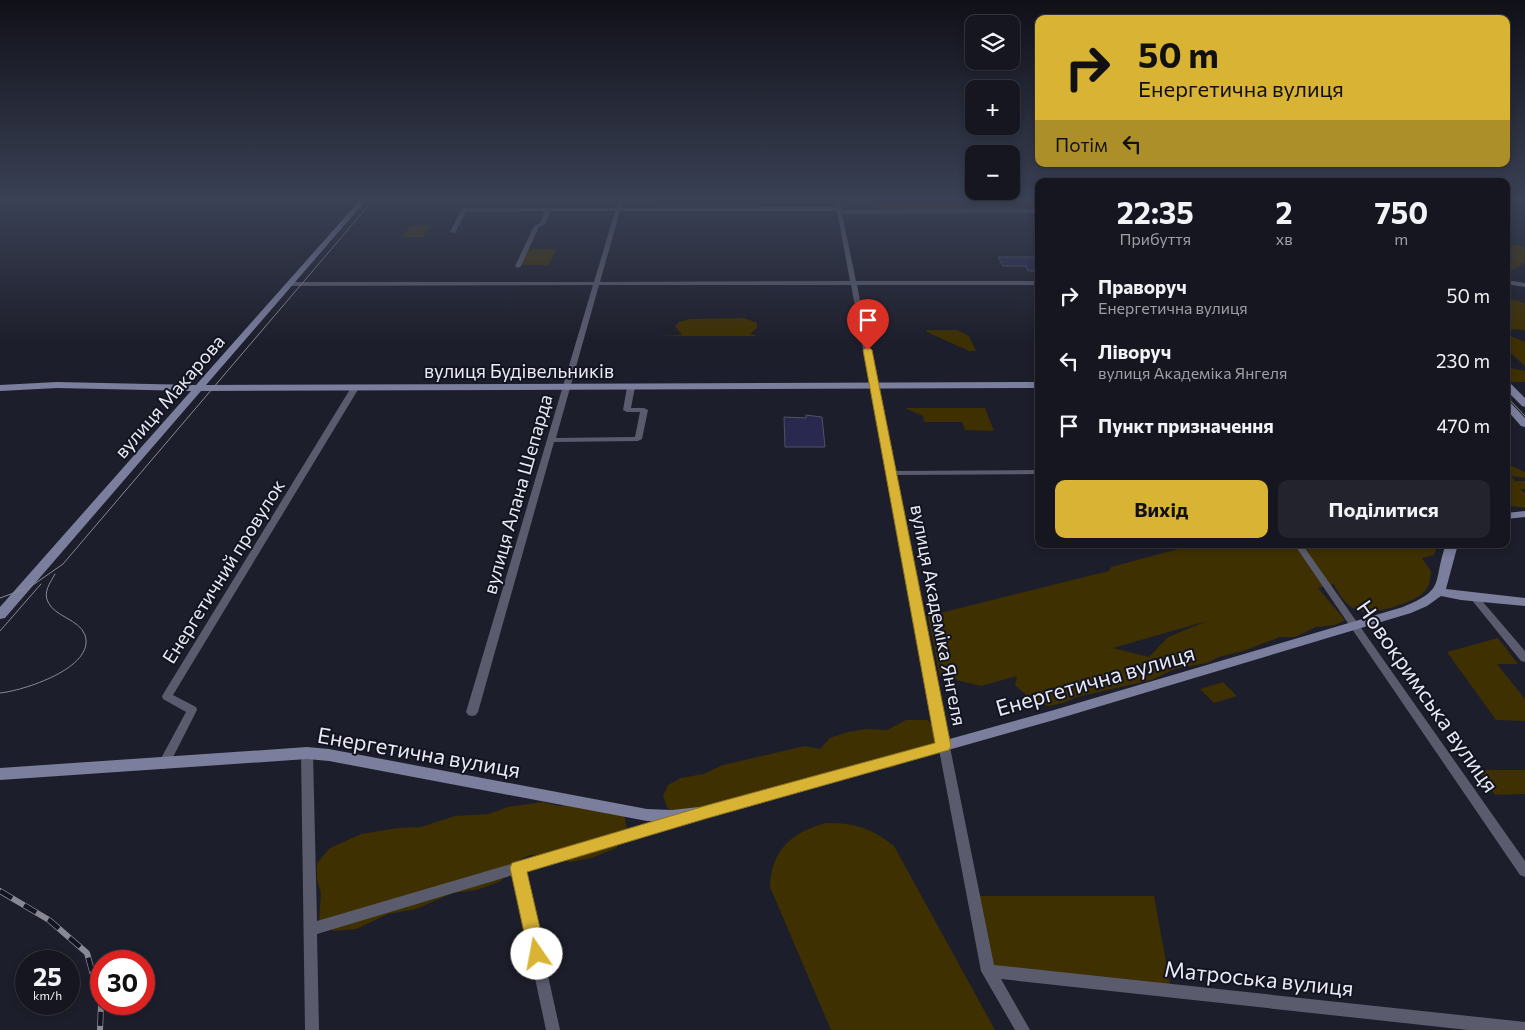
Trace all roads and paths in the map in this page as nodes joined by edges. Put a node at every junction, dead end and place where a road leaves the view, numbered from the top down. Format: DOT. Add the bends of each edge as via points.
graph roads {
  1 [pos="322,247"];
  2 [pos="527,247"];
  3 [pos="607,247"];
  4 [pos="848,247"];
  5 [pos="518,266"];
  6 [pos="1035,283"];
  7 [pos="1510,283"];
  8 [pos="289,284"];
  9 [pos="855,284"];
  10 [pos="596,285"];
  11 [pos="1525,285"];
  12 [pos="874,385"];
  13 [pos="1035,385"];
  14 [pos="631,386"];
  15 [pos="567,387"];
  16 [pos="0,388"];
  17 [pos="200,388"];
  18 [pos="356,388"];
  19 [pos="1510,388"];
  20 [pos="1525,404"];
  21 [pos="1510,407"];
  22 [pos="1525,424"];
  23 [pos="551,440"];
  24 [pos="1035,472"];
  25 [pos="892,473"];
  26 [pos="1525,514"];
  27 [pos="1510,516"];
  28 [pos="1301,548"];
  29 [pos="1451,548"];
  30 [pos="1440,592"];
  31 [pos="1474,598"];
  32 [pos="1525,602"];
  33 [pos="0,615"];
  34 [pos="1356,626"];
  35 [pos="1525,658"];
  36 [pos="472,712"];
  37 [pos="944,746"];
  38 [pos="307,753"];
  39 [pos="164,764"];
  40 [pos="0,774"];
  41 [pos="708,812"];
  42 [pos="518,868"];
  43 [pos="1525,871"];
  44 [pos="312,930"];
  45 [pos="988,971"];
  46 [pos="1525,1029"];
  47 [pos="312,1030"];
  48 [pos="553,1030"];
  49 [pos="1023,1030"];
  1 -- 8 [label="main road, вулиця Макарова"];
  2 -- 5 [label="street"];
  3 -- 10 [label="street, вулиця Алана Шепарда"];
  4 -- 9 [label="street, вулиця Академіка Янгеля"];
  6 -- 9 [label="street"];
  7 -- 11 [label="street"];
  8 -- 10 [label="street"];
  8 -- 17 [label="main road, вулиця Макарова"];
  9 -- 10 [label="street"];
  9 -- 12 [label="street, вулиця Академіка Янгеля"];
  10 -- 15 [label="street, вулиця Алана Шепарда"];
  12 -- 13 [label="main road, вулиця Будівельників"];
  12 -- 14 [label="main road, вулиця Будівельників"];
  12 -- 25 [label="street, вулиця Академіка Янгеля"];
  14 -- 15 [label="main road, вулиця Будівельників"];
  14 -- 23 [label="street" via="627,410 644,410 638,439"];
  15 -- 18 [label="main road, вулиця Будівельників"];
  15 -- 23 [label="street, вулиця Алана Шепарда"];
  16 -- 17 [label="main road, вулиця Будівельників" via="57,385"];
  17 -- 18 [label="main road, вулиця Будівельників"];
  17 -- 33 [label="main road, вулиця Макарова"];
  18 -- 39 [label="street, Енергетичний провулок" via="167,696 192,710"];
  19 -- 20 [label="main road"];
  21 -- 22 [label="main road"];
  23 -- 36 [label="street, вулиця Алана Шепарда"];
  24 -- 25 [label="street"];
  25 -- 37 [label="street, вулиця Академіка Янгеля"];
  26 -- 27 [label="main road"];
  28 -- 34 [label="street, Новокримська вулиця"];
  29 -- 30 [label="main road"];
  30 -- 31 [label="main road"];
  30 -- 34 [label="main road, Енергетична вулиця" via="1417,606"];
  31 -- 32 [label="main road"];
  31 -- 35 [label="street"];
  34 -- 37 [label="main road, Енергетична вулиця"];
  34 -- 43 [label="street, Новокримська вулиця"];
  37 -- 41 [label="main road, Енергетична вулиця"];
  37 -- 45 [label="street, вулиця Академіка Янгеля"];
  38 -- 39 [label="main road, Енергетична вулиця"];
  38 -- 41 [label="main road, Енергетична вулиця" via="647,815"];
  38 -- 44 [label="street"];
  39 -- 40 [label="main road, Енергетична вулиця"];
  41 -- 42 [label="street, Енергетична вулиця"];
  42 -- 44 [label="street, Енергетична вулиця"];
  42 -- 48 [label="street"];
  44 -- 47 [label="street"];
  45 -- 46 [label="street, Матроська вулиця"];
  45 -- 49 [label="street, вулиця Академіка Янгеля"];
}
